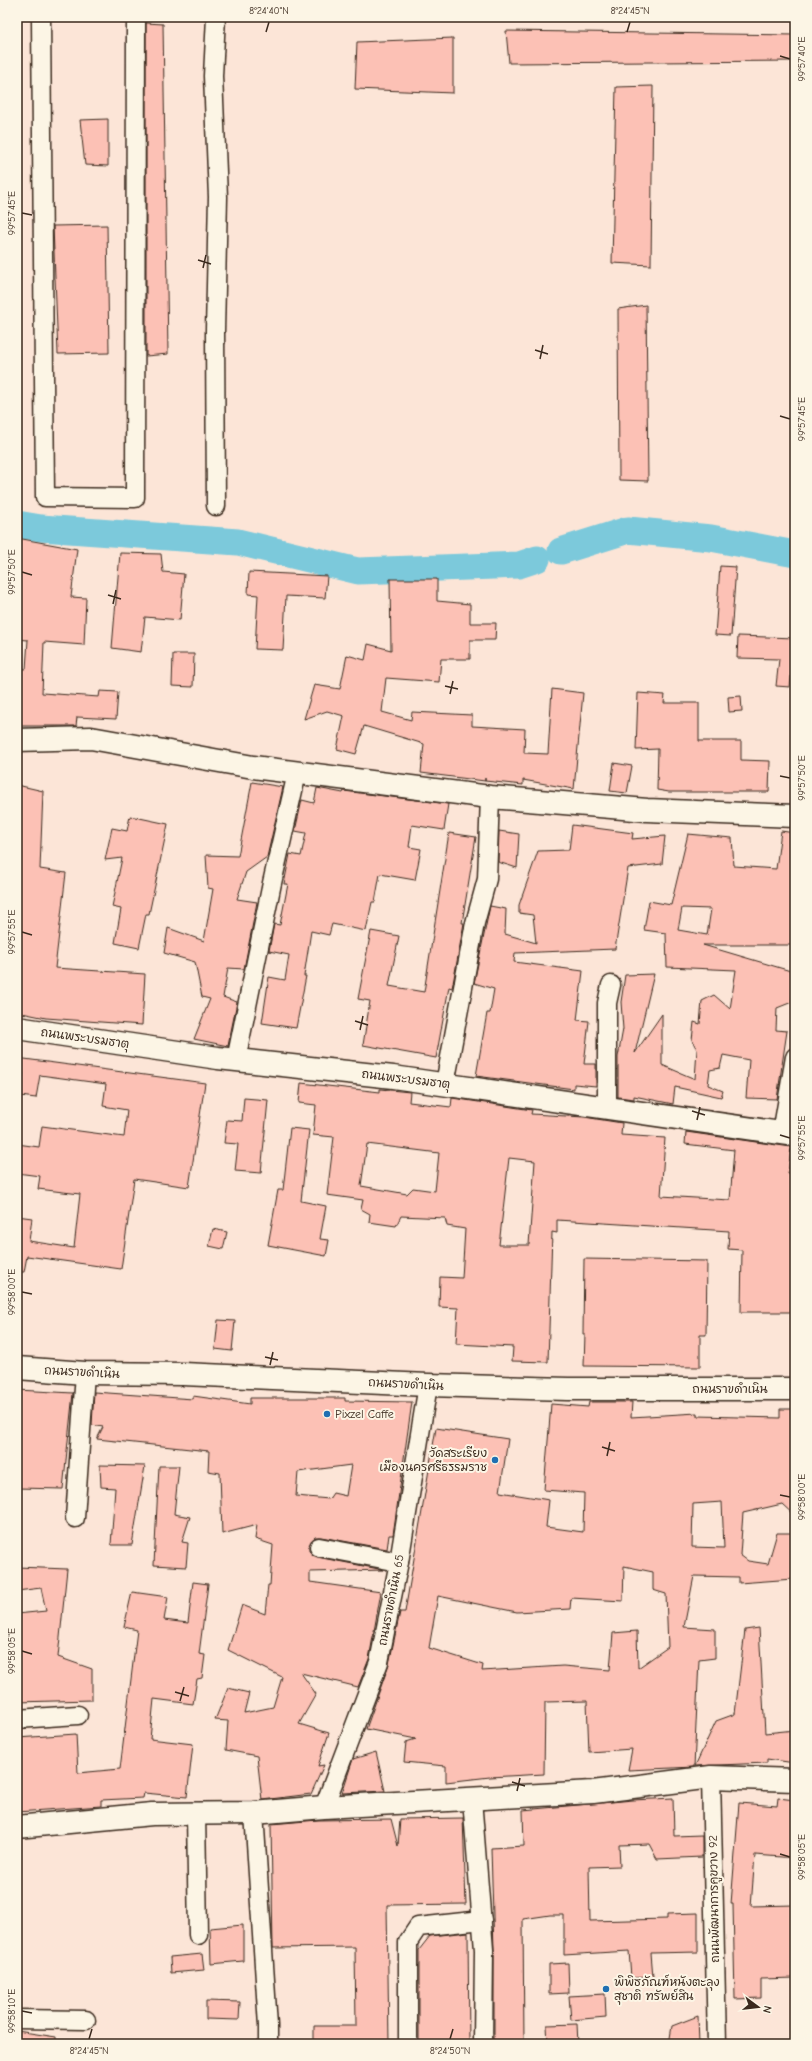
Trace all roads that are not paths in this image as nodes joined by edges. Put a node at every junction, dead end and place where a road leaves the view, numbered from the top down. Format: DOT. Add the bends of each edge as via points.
graph roads {
  1 [pos="42,17"];
  2 [pos="136,17"];
  3 [pos="216,17"];
  4 [pos="216,506"];
  5 [pos="17,740"];
  6 [pos="297,773"];
  7 [pos="490,797"];
  8 [pos="795,816"];
  9 [pos="610,985"];
  10 [pos="17,1028"];
  11 [pos="795,1057"];
  12 [pos="236,1060"];
  13 [pos="445,1084"];
  14 [pos="607,1107"];
  15 [pos="789,1134"];
  16 [pos="17,1368"];
  17 [pos="85,1373"];
  18 [pos="428,1385"];
  19 [pos="795,1389"];
  20 [pos="75,1518"];
  21 [pos="319,1547"];
  22 [pos="399,1562"];
  23 [pos="78,1715"];
  24 [pos="17,1719"];
  25 [pos="711,1777"];
  26 [pos="795,1780"];
  27 [pos="472,1799"];
  28 [pos="324,1807"];
  29 [pos="254,1813"];
  30 [pos="196,1814"];
  31 [pos="17,1827"];
  32 [pos="482,1920"];
  33 [pos="198,1935"];
  34 [pos="17,2019"];
  35 [pos="86,2020"];
  36 [pos="268,2044"];
  37 [pos="408,2044"];
  38 [pos="483,2044"];
  39 [pos="717,2044"];
  1 -- 2 [label="street" via="45,497 135,498"];
  3 -- 4 [label="street" via="213,76 218,197 215,331"];
  5 -- 6 [label="street" via="91,738"];
  6 -- 7 [label="street"];
  6 -- 12 [label="street"];
  7 -- 8 [label="street" via="647,810"];
  7 -- 13 [label="street" via="487,879 475,923"];
  9 -- 14 [label="street" via="607,1003"];
  10 -- 12 [label="street, ถนนพระบรมธาตุ"];
  11 -- 15 [label="street"];
  12 -- 13 [label="street, ถนนพระบรมธาตุ"];
  13 -- 14 [label="street, ถนนพระบรมธาตุ"];
  14 -- 15 [label="street, ถนนพระบรมธาตุ"];
  16 -- 17 [label="street, ถนนราขดำเนิน"];
  17 -- 18 [label="street, ถนนราขดำเนิน" via="183,1374"];
  17 -- 20 [label="street"];
  18 -- 19 [label="street, ถนนราขดำเนิน" via="568,1389"];
  18 -- 22 [label="street, ถนนราขดำเนิน 65"];
  21 -- 22 [label="street"];
  22 -- 28 [label="street, ถนนราขดำเนิน 65" via="378,1662"];
  23 -- 24 [label="street"];
  25 -- 26 [label="street"];
  25 -- 27 [label="street" via="593,1792"];
  25 -- 39 [label="street, ถนนพัฒนาการคูขวาง 92"];
  27 -- 28 [label="street"];
  27 -- 32 [label="street"];
  28 -- 29 [label="street"];
  29 -- 30 [label="street"];
  29 -- 36 [label="street"];
  30 -- 31 [label="street" via="152,1814"];
  30 -- 33 [label="street"];
  32 -- 37 [label="street" via="418,1927 408,1942"];
  32 -- 38 [label="street"];
  34 -- 35 [label="street"];
}
